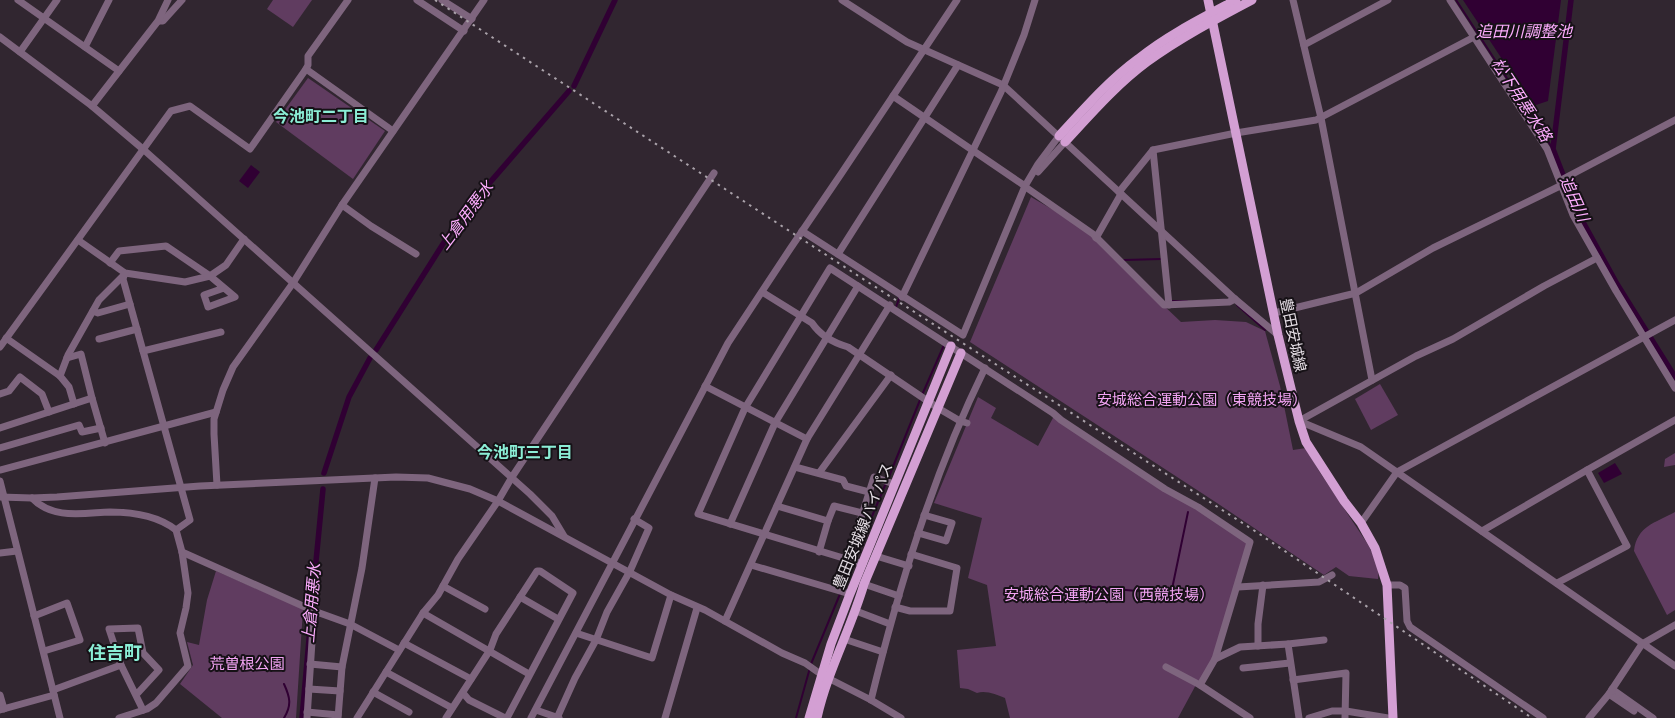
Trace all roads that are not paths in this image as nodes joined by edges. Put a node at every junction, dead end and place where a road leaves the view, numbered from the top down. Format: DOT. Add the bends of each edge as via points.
graph roads {
  1 [pos="18,0"];
  2 [pos="57,0"];
  3 [pos="109,0"];
  4 [pos="168,0"];
  5 [pos="182,0"];
  6 [pos="348,0"];
  7 [pos="417,0"];
  8 [pos="442,0"];
  9 [pos="484,0"];
  10 [pos="842,0"];
  11 [pos="957,0"];
  12 [pos="1035,0"];
  13 [pos="1208,0"];
  14 [pos="1236,0"];
  15 [pos="1252,0"];
  16 [pos="1293,0"];
  17 [pos="1388,0"];
  18 [pos="1450,0"];
  19 [pos="1212,17"];
  20 [pos="44,18"];
  21 [pos="472,19"];
  22 [pos="158,21"];
  23 [pos="464,31"];
  24 [pos="0,37"];
  25 [pos="1474,37"];
  26 [pos="1304,45"];
  27 [pos="85,47"];
  28 [pos="925,50"];
  29 [pos="20,52"];
  30 [pos="958,65"];
  31 [pos="306,69"];
  32 [pos="119,71"];
  33 [pos="1003,85"];
  34 [pos="893,96"];
  35 [pos="92,106"];
  36 [pos="925,118"];
  37 [pos="1321,118"];
  38 [pos="1675,120"];
  39 [pos="392,131"];
  40 [pos="1236,133"];
  41 [pos="1062,139"];
  42 [pos="144,150"];
  43 [pos="972,150"];
  44 [pos="1153,150"];
  45 [pos="714,173"];
  46 [pos="1564,180"];
  47 [pos="1026,187"];
  48 [pos="1120,193"];
  49 [pos="342,205"];
  50 [pos="802,231"];
  51 [pos="1162,232"];
  52 [pos="1095,237"];
  53 [pos="244,239"];
  54 [pos="78,240"];
  55 [pos="416,254"];
  56 [pos="838,254"];
  57 [pos="1597,258"];
  58 [pos="110,263"];
  59 [pos="125,274"];
  60 [pos="210,276"];
  61 [pos="293,283"];
  62 [pos="858,286"];
  63 [pos="224,288"];
  64 [pos="762,292"];
  65 [pos="1356,293"];
  66 [pos="902,297"];
  67 [pos="1235,299"];
  68 [pos="130,304"];
  69 [pos="890,305"];
  70 [pos="1169,305"];
  71 [pos="93,311"];
  72 [pos="1274,313"];
  73 [pos="800,316"];
  74 [pos="1675,320"];
  75 [pos="137,330"];
  76 [pos="221,332"];
  77 [pos="1278,335"];
  78 [pos="1647,335"];
  79 [pos="827,337"];
  80 [pos="6,338"];
  81 [pos="99,339"];
  82 [pos="951,346"];
  83 [pos="0,347"];
  84 [pos="143,351"];
  85 [pos="961,353"];
  86 [pos="859,354"];
  87 [pos="67,358"];
  88 [pos="985,368"];
  89 [pos="891,375"];
  90 [pos="60,376"];
  91 [pos="1372,380"];
  92 [pos="705,386"];
  93 [pos="1675,388"];
  94 [pos="0,394"];
  95 [pos="92,398"];
  96 [pos="929,401"];
  97 [pos="74,404"];
  98 [pos="745,408"];
  99 [pos="938,408"];
  100 [pos="49,412"];
  101 [pos="216,412"];
  102 [pos="1675,420"];
  103 [pos="1299,421"];
  104 [pos="964,422"];
  105 [pos="775,423"];
  106 [pos="163,426"];
  107 [pos="0,428"];
  108 [pos="101,428"];
  109 [pos="807,439"];
  110 [pos="105,443"];
  111 [pos="0,448"];
  112 [pos="795,467"];
  113 [pos="0,470"];
  114 [pos="1587,470"];
  115 [pos="1397,472"];
  116 [pos="819,473"];
  117 [pos="512,477"];
  118 [pos="375,478"];
  119 [pos="0,481"];
  120 [pos="894,484"];
  121 [pos="217,486"];
  122 [pos="180,488"];
  123 [pos="869,492"];
  124 [pos="2,497"];
  125 [pos="32,498"];
  126 [pos="498,502"];
  127 [pos="777,506"];
  128 [pos="862,514"];
  129 [pos="924,515"];
  130 [pos="634,519"];
  131 [pos="828,521"];
  132 [pos="1361,523"];
  133 [pos="730,524"];
  134 [pos="176,530"];
  135 [pos="1482,531"];
  136 [pos="918,533"];
  137 [pos="764,535"];
  138 [pos="564,536"];
  139 [pos="17,551"];
  140 [pos="182,552"];
  141 [pos="819,552"];
  142 [pos="0,554"];
  143 [pos="911,554"];
  144 [pos="876,556"];
  145 [pos="848,560"];
  146 [pos="612,562"];
  147 [pos="863,564"];
  148 [pos="751,565"];
  149 [pos="909,566"];
  150 [pos="630,571"];
  151 [pos="1332,575"];
  152 [pos="1557,583"];
  153 [pos="864,584"];
  154 [pos="1262,585"];
  155 [pos="1388,585"];
  156 [pos="443,586"];
  157 [pos="1238,587"];
  158 [pos="850,594"];
  159 [pos="672,595"];
  160 [pos="899,596"];
  161 [pos="520,597"];
  162 [pos="895,607"];
  163 [pos="697,608"];
  164 [pos="311,609"];
  165 [pos="485,609"];
  166 [pos="856,611"];
  167 [pos="423,614"];
  168 [pos="34,616"];
  169 [pos="558,619"];
  170 [pos="725,621"];
  171 [pos="350,624"];
  172 [pos="890,624"];
  173 [pos="1675,624"];
  174 [pos="576,634"];
  175 [pos="844,639"];
  176 [pos="596,640"];
  177 [pos="1324,640"];
  178 [pos="404,643"];
  179 [pos="1288,644"];
  180 [pos="1642,644"];
  181 [pos="1258,646"];
  182 [pos="399,650"];
  183 [pos="490,650"];
  184 [pos="44,651"];
  185 [pos="883,652"];
  186 [pos="1215,659"];
  187 [pos="1290,663"];
  188 [pos="310,664"];
  189 [pos="121,666"];
  190 [pos="1675,666"];
  191 [pos="1166,667"];
  192 [pos="342,668"];
  193 [pos="1243,668"];
  194 [pos="386,672"];
  195 [pos="529,674"];
  196 [pos="825,677"];
  197 [pos="471,679"];
  198 [pos="1293,680"];
  199 [pos="1200,685"];
  200 [pos="309,689"];
  201 [pos="340,691"];
  202 [pos="1610,691"];
  203 [pos="373,692"];
  204 [pos="53,693"];
  205 [pos="463,694"];
  206 [pos="0,695"];
  207 [pos="136,695"];
  208 [pos="871,700"];
  209 [pos="452,708"];
  210 [pos="2,710"];
  211 [pos="143,710"];
  212 [pos="536,710"];
  213 [pos="409,712"];
  214 [pos="1346,714"];
  215 [pos="307,715"];
  216 [pos="338,716"];
  217 [pos="60,718"];
  218 [pos="119,718"];
  219 [pos="357,718"];
  220 [pos="446,718"];
  221 [pos="506,718"];
  222 [pos="531,718"];
  223 [pos="557,718"];
  224 [pos="665,718"];
  225 [pos="809,718"];
  226 [pos="818,718"];
  227 [pos="901,718"];
  228 [pos="1250,718"];
  229 [pos="1299,718"];
  230 [pos="1309,718"];
  231 [pos="1388,718"];
  232 [pos="1393,718"];
  233 [pos="1543,718"];
  234 [pos="1589,718"];
  235 [pos="1645,718"];
  236 [pos="1653,718"];
  1 -- 20 [label="street"];
  2 -- 20 [label="street"];
  3 -- 27 [label="street"];
  4 -- 22 [label="street"];
  5 -- 22 [label="street" via="162,21"];
  6 -- 31 [label="street" via="308,56"];
  7 -- 23 [label="street"];
  8 -- 21 [label="street"];
  9 -- 21 [label="street"];
  10 -- 28 [label="street"];
  11 -- 28 [label="street"];
  12 -- 33 [label="street"];
  13 -- 19 [label="main road, 豊田安城線"];
  14 -- 19 [label="main road"];
  15 -- 19 [label="main road"];
  16 -- 26 [label="street"];
  17 -- 26 [label="street"];
  18 -- 25 [label="street"];
  19 -- 40 [label="main road, 豊田安城線"];
  19 -- 41 [label="main road" via="1134,73"];
  20 -- 27 [label="street"];
  20 -- 29 [label="street"];
  21 -- 23 [label="street"];
  22 -- 32 [label="street"];
  23 -- 39 [label="street"];
  24 -- 29 [label="street"];
  25 -- 37 [label="street"];
  25 -- 46 [label="street" via="1542,135"];
  26 -- 37 [label="street"];
  27 -- 32 [label="street"];
  28 -- 30 [label="street"];
  28 -- 34 [label="street"];
  29 -- 35 [label="street"];
  30 -- 33 [label="street"];
  30 -- 36 [label="street"];
  31 -- 39 [label="street"];
  31 -- 42 [label="street" via="250,149 190,106 171,111"];
  32 -- 35 [label="street"];
  33 -- 41 [label="street"];
  33 -- 43 [label="street"];
  34 -- 36 [label="street"];
  34 -- 50 [label="street"];
  35 -- 42 [label="street"];
  36 -- 43 [label="street"];
  36 -- 56 [label="street"];
  37 -- 40 [label="street"];
  37 -- 65 [label="street"];
  38 -- 46 [label="street"];
  39 -- 49 [label="street"];
  40 -- 44 [label="street"];
  40 -- 72 [label="main road, 豊田安城線"];
  41 -- 47 [label="street"];
  41 -- 48 [label="street"];
  42 -- 53 [label="street"];
  42 -- 54 [label="street"];
  43 -- 47 [label="street"];
  43 -- 66 [label="street"];
  44 -- 48 [label="street"];
  44 -- 51 [label="street"];
  45 -- 117 [label="street"];
  46 -- 57 [label="street" via="1573,215"];
  46 -- 65 [label="street" via="1432,248"];
  47 -- 52 [label="street"];
  47 -- 66 [label="street" via="963,334"];
  48 -- 51 [label="street"];
  48 -- 52 [label="street"];
  49 -- 55 [label="street"];
  49 -- 61 [label="street"];
  50 -- 56 [label="street"];
  50 -- 64 [label="street"];
  51 -- 67 [label="street"];
  51 -- 70 [label="street"];
  52 -- 70 [label="street" via="1164,305"];
  53 -- 60 [label="street" via="226,265"];
  53 -- 61 [label="street"];
  54 -- 58 [label="street"];
  54 -- 80 [label="street"];
  56 -- 66 [label="street"];
  57 -- 78 [label="street"];
  57 -- 91 [label="street" via="1453,339"];
  58 -- 59 [label="street"];
  58 -- 60 [label="street" via="118,251 166,246"];
  59 -- 60 [label="street" via="185,282"];
  59 -- 68 [label="street" via="123,279"];
  59 -- 71 [label="street" via="99,300"];
  60 -- 63 [label="street"];
  61 -- 101 [label="street" via="233,367"];
  61 -- 117 [label="street"];
  62 -- 69 [label="street"];
  62 -- 73 [label="street" via="830,268"];
  62 -- 79 [label="street"];
  64 -- 73 [label="street"];
  64 -- 92 [label="street" via="728,343"];
  65 -- 72 [label="street"];
  65 -- 91 [label="street"];
  67 -- 70 [label="street"];
  67 -- 77 [label="street"];
  68 -- 71 [label="street" via="98,313"];
  68 -- 75 [label="street"];
  69 -- 82 [label="street"];
  69 -- 86 [label="street"];
  71 -- 87 [label="street"];
  72 -- 77 [label="main road, 豊田安城線"];
  73 -- 79 [label="street"];
  73 -- 98 [label="street"];
  74 -- 78 [label="street"];
  75 -- 81 [label="street"];
  75 -- 84 [label="street"];
  76 -- 84 [label="street"];
  77 -- 103 [label="main road, 豊田安城線"];
  78 -- 93 [label="street"];
  78 -- 115 [label="street"];
  79 -- 86 [label="street"];
  79 -- 105 [label="street"];
  80 -- 83 [label="street"];
  80 -- 90 [label="street"];
  82 -- 85 [label="street"];
  82 -- 96 [label="main road, 豊田安城線バイパス"];
  84 -- 106 [label="street"];
  85 -- 88 [label="street"];
  85 -- 99 [label="main road, 豊田安城線バイパス"];
  86 -- 89 [label="street"];
  86 -- 109 [label="street"];
  87 -- 90 [label="street"];
  87 -- 95 [label="street" via="81,354"];
  88 -- 104 [label="street"];
  88 -- 157 [label="street" via="1250,542"];
  89 -- 96 [label="street"];
  89 -- 116 [label="street"];
  90 -- 97 [label="street" via="69,387"];
  91 -- 103 [label="street"];
  92 -- 98 [label="street"];
  92 -- 130 [label="street"];
  94 -- 100 [label="street" via="9,391 20,376 42,394"];
  95 -- 97 [label="street"];
  95 -- 108 [label="street"];
  96 -- 99 [label="street"];
  96 -- 120 [label="main road, 豊田安城線バイパス"];
  97 -- 100 [label="street"];
  98 -- 105 [label="street"];
  98 -- 133 [label="street" via="698,514"];
  99 -- 104 [label="street"];
  99 -- 144 [label="main road, 豊田安城線バイパス"];
  100 -- 107 [label="street"];
  101 -- 106 [label="street"];
  101 -- 121 [label="street"];
  102 -- 114 [label="street"];
  103 -- 115 [label="street" via="1361,447"];
  103 -- 132 [label="main road, 豊田安城線" via="1306,442"];
  104 -- 129 [label="street"];
  105 -- 109 [label="street"];
  105 -- 133 [label="street"];
  106 -- 110 [label="street"];
  106 -- 122 [label="street"];
  108 -- 110 [label="street"];
  108 -- 111 [label="street" via="82,432 79,425"];
  109 -- 112 [label="street"];
  110 -- 113 [label="street"];
  112 -- 116 [label="street"];
  112 -- 127 [label="street"];
  114 -- 135 [label="street"];
  114 -- 152 [label="street" via="1628,546"];
  115 -- 132 [label="street"];
  115 -- 135 [label="street"];
  116 -- 123 [label="street" via="843,480 846,486"];
  117 -- 126 [label="street"];
  117 -- 138 [label="street" via="552,516"];
  118 -- 121 [label="street"];
  118 -- 126 [label="street" via="428,478 470,489"];
  118 -- 171 [label="street"];
  119 -- 124 [label="street"];
  120 -- 123 [label="street" via="874,477"];
  120 -- 147 [label="main road, 豊田安城線バイパス"];
  121 -- 122 [label="street"];
  122 -- 125 [label="street"];
  122 -- 134 [label="street" via="190,520"];
  123 -- 128 [label="street"];
  124 -- 125 [label="street"];
  124 -- 139 [label="street"];
  125 -- 134 [label="street" via="44,508 66,514 116,512 148,516 158,518"];
  126 -- 138 [label="street"];
  126 -- 156 [label="street"];
  127 -- 131 [label="street"];
  127 -- 137 [label="street"];
  128 -- 131 [label="street" via="834,506"];
  128 -- 145 [label="street"];
  129 -- 136 [label="street"];
  129 -- 136 [label="street" via="952,523 946,542"];
  130 -- 146 [label="street"];
  130 -- 150 [label="street" via="649,528"];
  131 -- 141 [label="street"];
  132 -- 155 [label="main road, 豊田安城線" via="1375,548"];
  133 -- 137 [label="street"];
  134 -- 140 [label="street"];
  135 -- 152 [label="street"];
  136 -- 143 [label="street"];
  137 -- 141 [label="street"];
  137 -- 148 [label="street"];
  138 -- 146 [label="street"];
  139 -- 142 [label="street"];
  139 -- 168 [label="street"];
  140 -- 164 [label="street"];
  140 -- 211 [label="street" via="188,593 180,633 188,666 156,703"];
  141 -- 145 [label="street"];
  143 -- 149 [label="street"];
  143 -- 162 [label="street" via="957,568 950,611 910,611"];
  144 -- 149 [label="street"];
  144 -- 153 [label="main road, 豊田安城線バイパス"];
  145 -- 147 [label="street"];
  146 -- 150 [label="street"];
  146 -- 174 [label="street"];
  147 -- 158 [label="main road, 豊田安城線バイパス"];
  148 -- 158 [label="street"];
  148 -- 170 [label="street"];
  149 -- 160 [label="street"];
  150 -- 159 [label="street"];
  150 -- 176 [label="street" via="607,612"];
  151 -- 154 [label="street" via="1319,582"];
  152 -- 180 [label="street"];
  153 -- 160 [label="street"];
  153 -- 166 [label="main road, 豊田安城線バイパス"];
  154 -- 157 [label="street"];
  154 -- 181 [label="street"];
  155 -- 232 [label="main road, 豊田安城線"];
  155 -- 233 [label="street" via="1405,588 1410,627"];
  156 -- 165 [label="street"];
  156 -- 167 [label="street"];
  157 -- 186 [label="street"];
  158 -- 196 [label="main road, 豊田安城線バイパス" via="831,644"];
  159 -- 163 [label="street"];
  159 -- 176 [label="street" via="652,658"];
  160 -- 162 [label="street"];
  161 -- 169 [label="street"];
  161 -- 169 [label="street" via="540,571 573,593"];
  161 -- 183 [label="street" via="496,634"];
  162 -- 172 [label="street"];
  163 -- 170 [label="street"];
  163 -- 224 [label="street"];
  164 -- 171 [label="street"];
  164 -- 188 [label="street"];
  166 -- 172 [label="street"];
  166 -- 175 [label="main road, 豊田安城線バイパス"];
  167 -- 178 [label="street"];
  167 -- 183 [label="street"];
  168 -- 184 [label="street"];
  168 -- 184 [label="street" via="67,603 80,640"];
  169 -- 195 [label="street"];
  170 -- 196 [label="street"];
  171 -- 182 [label="street"];
  171 -- 192 [label="street"];
  172 -- 185 [label="street"];
  173 -- 180 [label="street"];
  174 -- 176 [label="street"];
  174 -- 212 [label="street"];
  175 -- 185 [label="street"];
  175 -- 196 [label="main road, 豊田安城線バイパス"];
  176 -- 223 [label="street"];
  177 -- 179 [label="street"];
  178 -- 182 [label="street"];
  178 -- 197 [label="street"];
  179 -- 181 [label="street"];
  179 -- 187 [label="street"];
  180 -- 190 [label="street"];
  180 -- 202 [label="street"];
  181 -- 186 [label="street" via="1240,647"];
  182 -- 194 [label="street"];
  183 -- 195 [label="street"];
  183 -- 197 [label="street"];
  184 -- 204 [label="street"];
  185 -- 208 [label="street"];
  186 -- 199 [label="street"];
  187 -- 193 [label="street"];
  187 -- 198 [label="street"];
  188 -- 192 [label="street"];
  188 -- 200 [label="street"];
  189 -- 204 [label="street"];
  189 -- 207 [label="street"];
  189 -- 207 [label="street" via="109,629 138,628 143,653 159,670"];
  191 -- 199 [label="street"];
  192 -- 201 [label="street"];
  194 -- 203 [label="street"];
  194 -- 209 [label="street"];
  195 -- 221 [label="street"];
  196 -- 208 [label="street"];
  196 -- 225 [label="main road, 豊田安城線バイパス"];
  196 -- 226 [label="main road, 豊田安城線バイパス"];
  197 -- 205 [label="street"];
  198 -- 214 [label="street" via="1346,673"];
  198 -- 229 [label="street"];
  199 -- 228 [label="street"];
  200 -- 201 [label="street"];
  200 -- 215 [label="street"];
  201 -- 216 [label="street"];
  202 -- 234 [label="street"];
  202 -- 235 [label="street"];
  202 -- 236 [label="street"];
  203 -- 213 [label="street"];
  203 -- 219 [label="street"];
  204 -- 210 [label="street"];
  204 -- 217 [label="street"];
  205 -- 209 [label="street"];
  205 -- 221 [label="street"];
  206 -- 210 [label="street"];
  207 -- 211 [label="street"];
  208 -- 227 [label="street"];
  209 -- 220 [label="street"];
  211 -- 218 [label="street"];
  212 -- 222 [label="street"];
  212 -- 223 [label="street"];
  214 -- 230 [label="street" via="1332,711"];
  214 -- 231 [label="street"];
  215 -- 216 [label="street"];
}
